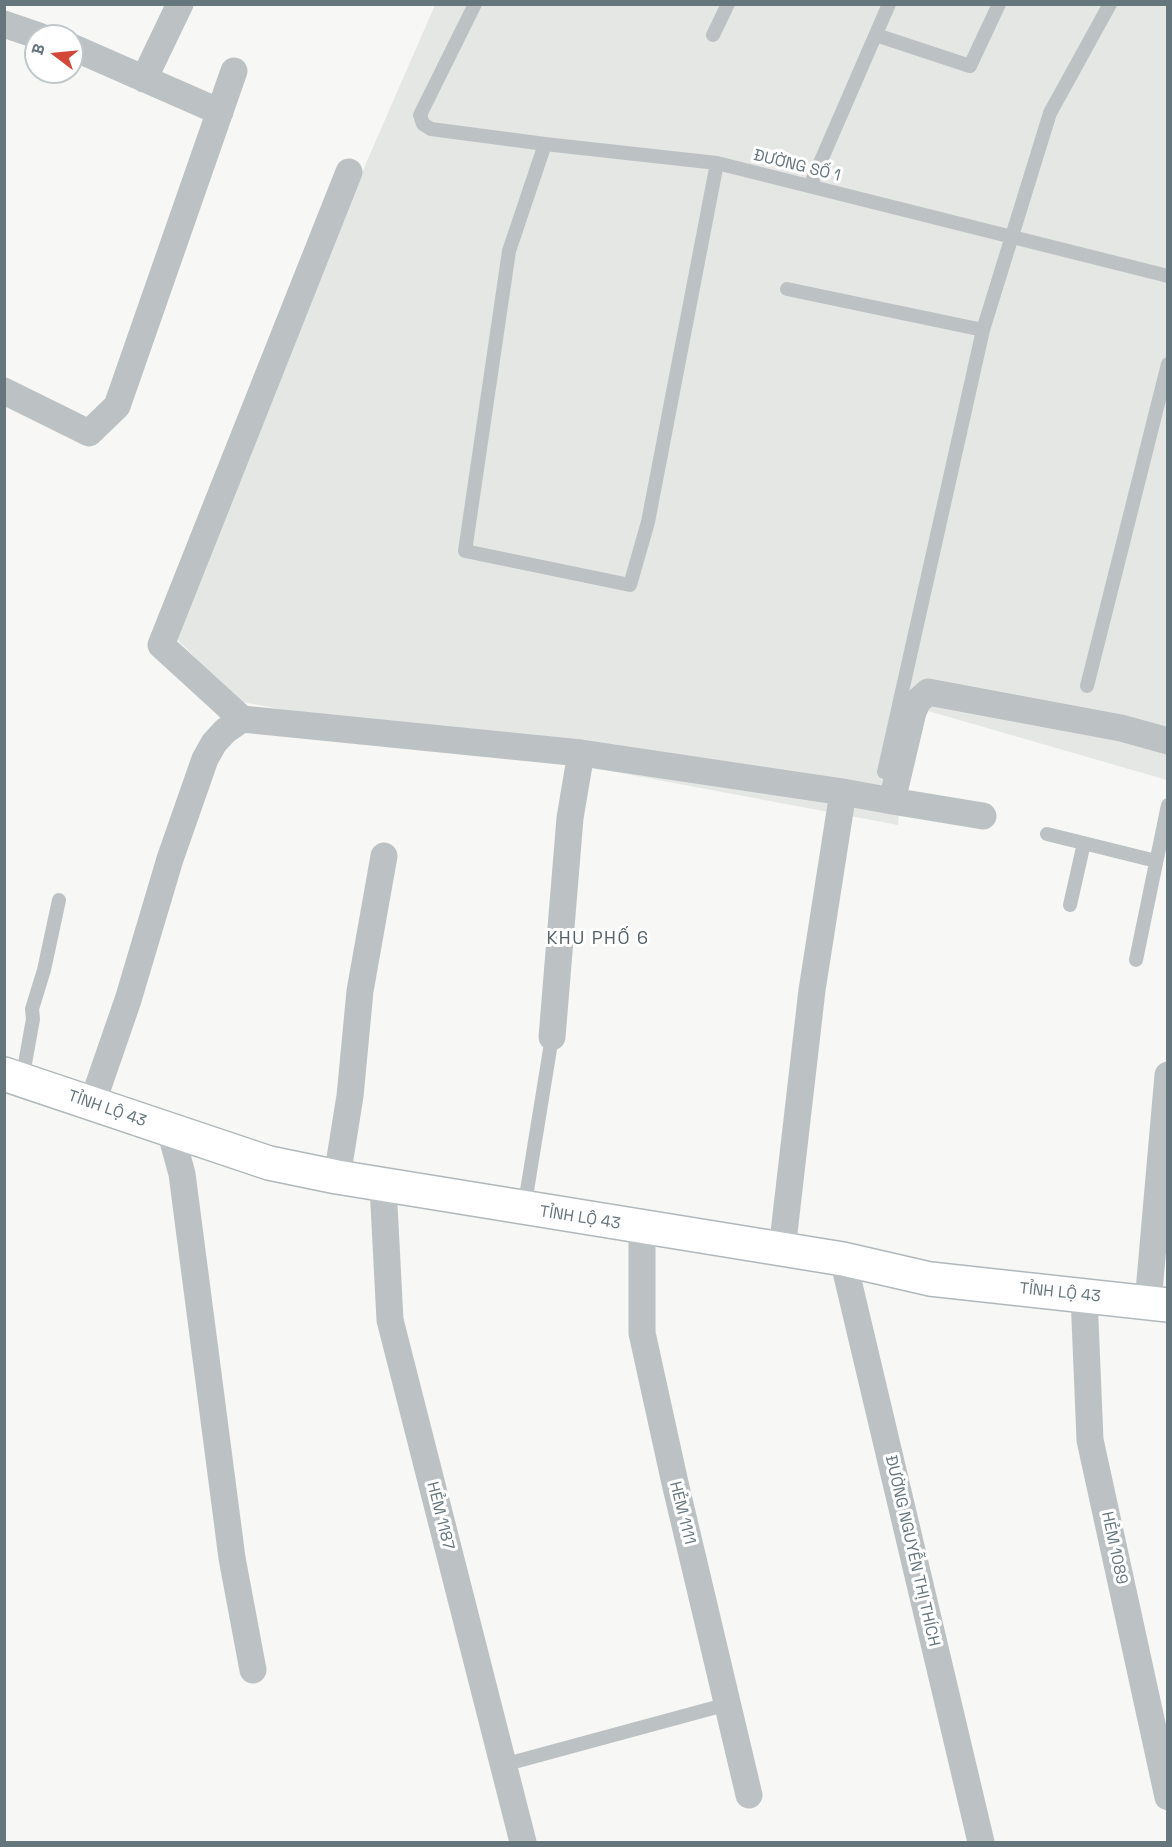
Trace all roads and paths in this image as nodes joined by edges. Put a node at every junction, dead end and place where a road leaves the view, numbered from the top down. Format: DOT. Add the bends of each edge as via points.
graph roads {
  1 [pos="180,4"];
  2 [pos="475,4"];
  3 [pos="728,4"];
  4 [pos="889,4"];
  5 [pos="999,4"];
  6 [pos="1110,4"];
  7 [pos="4,24"];
  8 [pos="24,31"];
  9 [pos="713,35"];
  10 [pos="876,35"];
  11 [pos="84,52"];
  12 [pos="234,71"];
  13 [pos="144,79"];
  14 [pos="220,112"];
  15 [pos="545,144"];
  16 [pos="717,163"];
  17 [pos="349,172"];
  18 [pos="810,186"];
  19 [pos="1011,236"];
  20 [pos="1167,276"];
  21 [pos="787,289"];
  22 [pos="983,330"];
  23 [pos="1167,364"];
  24 [pos="4,391"];
  25 [pos="1087,686"];
  26 [pos="242,719"];
  27 [pos="1167,741"];
  28 [pos="581,753"];
  29 [pos="884,772"];
  30 [pos="843,792"];
  31 [pos="892,801"];
  32 [pos="1167,805"];
  33 [pos="982,816"];
  34 [pos="1047,834"];
  35 [pos="1084,843"];
  36 [pos="384,856"];
  37 [pos="1156,861"];
  38 [pos="59,900"];
  39 [pos="1070,905"];
  40 [pos="1136,960"];
  41 [pos="552,1037"];
  42 [pos="1167,1075"];
  43 [pos="13,1077"];
  44 [pos="92,1104"];
  45 [pos="170,1130"];
  46 [pos="337,1177"];
  47 [pos="383,1186"];
  48 [pos="524,1209"];
  49 [pos="642,1227"];
  50 [pos="782,1250"];
  51 [pos="843,1259"];
  52 [pos="1084,1296"];
  53 [pos="1158,1304"];
  54 [pos="253,1670"];
  55 [pos="728,1704"];
  56 [pos="1164,1760"];
  57 [pos="503,1765"];
  58 [pos="749,1795"];
  59 [pos="1167,1797"];
  60 [pos="523,1842"];
  61 [pos="981,1842"];
  1 -- 13 [label="street"];
  2 -- 15 [label="lane, ĐƯỜNG SỐ 1" via="420,115 423,124 431,129"];
  3 -- 9 [label="lane"];
  4 -- 10 [label="lane"];
  5 -- 10 [label="lane" via="970,66"];
  6 -- 19 [label="lane" via="1050,113"];
  7 -- 8 [label="street"];
  10 -- 18 [label="lane"];
  11 -- 13 [label="street"];
  12 -- 14 [label="street"];
  13 -- 14 [label="street"];
  14 -- 24 [label="street" via="117,406 89,433"];
  15 -- 16 [label="lane, ĐƯỜNG SỐ 1"];
  15 -- 16 [label="lane" via="509,251 465,551 630,585 648,522"];
  16 -- 18 [label="lane, ĐƯỜNG SỐ 1"];
  17 -- 26 [label="street" via="160,645"];
  18 -- 19 [label="lane, ĐƯỜNG SỐ 1"];
  19 -- 20 [label="lane, ĐƯỜNG SỐ 1"];
  19 -- 22 [label="lane"];
  21 -- 22 [label="lane"];
  22 -- 29 [label="lane"];
  23 -- 25 [label="lane"];
  26 -- 28 [label="street"];
  26 -- 44 [label="street" via="225,731 205,759"];
  27 -- 31 [label="street" via="1121,728 928,692 913,712"];
  28 -- 30 [label="street"];
  28 -- 41 [label="street" via="570,818"];
  30 -- 31 [label="street"];
  30 -- 50 [label="street" via="812,990"];
  31 -- 33 [label="street"];
  32 -- 37 [label="lane"];
  34 -- 35 [label="lane"];
  35 -- 37 [label="lane"];
  35 -- 39 [label="lane"];
  36 -- 46 [label="street" via="360,991"];
  37 -- 40 [label="lane"];
  38 -- 43 [label="lane" via="32,1009 33,1019"];
  41 -- 48 [label="lane"];
  42 -- 53 [label="street"];
  43 -- 44 [label="main road, TỈNH LỘ 43"];
  44 -- 45 [label="main road, TỈNH LỘ 43"];
  45 -- 46 [label="main road, TỈNH LỘ 43" via="269,1163"];
  45 -- 54 [label="street" via="182,1174 232,1558"];
  46 -- 47 [label="main road, TỈNH LỘ 43"];
  47 -- 48 [label="main road, TỈNH LỘ 43"];
  47 -- 57 [label="street, HẺM 1187" via="390,1320"];
  48 -- 49 [label="main road, TỈNH LỘ 43"];
  49 -- 50 [label="main road, TỈNH LỘ 43"];
  49 -- 55 [label="street, HẺM 1111" via="642,1333"];
  50 -- 51 [label="main road, TỈNH LỘ 43"];
  51 -- 52 [label="main road, TỈNH LỘ 43" via="930,1279"];
  51 -- 61 [label="street, ĐƯỜNG NGUYỄN THỊ THÍCH"];
  52 -- 53 [label="main road, TỈNH LỘ 43"];
  52 -- 56 [label="street, HẺM 1089" via="1090,1440"];
  55 -- 57 [label="lane"];
  55 -- 58 [label="street, HẺM 1111"];
  56 -- 59 [label="street, HẺM 1089"];
  57 -- 60 [label="street, HẺM 1187"];
}
